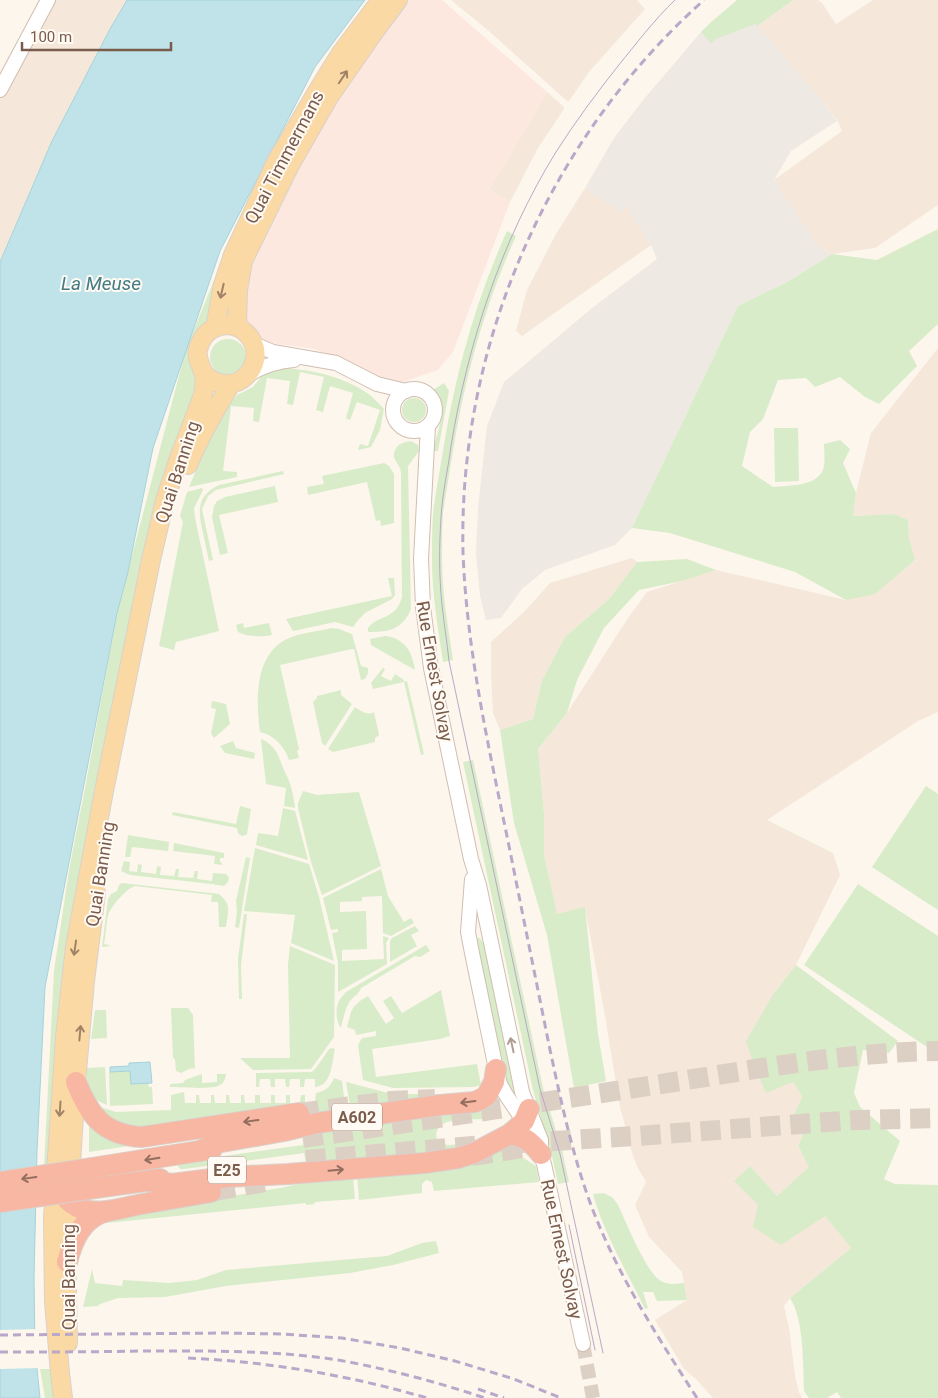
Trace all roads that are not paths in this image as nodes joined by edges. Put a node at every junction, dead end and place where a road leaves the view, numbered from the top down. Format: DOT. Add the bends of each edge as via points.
graph roads {
  1 [pos="48,0"];
  2 [pos="381,0"];
  3 [pos="398,0"];
  4 [pos="0,90"];
  5 [pos="237,327"];
  6 [pos="215,328"];
  7 [pos="254,344"];
  8 [pos="307,358"];
  9 [pos="204,373"];
  10 [pos="248,375"];
  11 [pos="231,384"];
  12 [pos="377,384"];
  13 [pos="406,390"];
  14 [pos="393,406"];
  15 [pos="428,426"];
  16 [pos="413,431"];
  17 [pos="426,451"];
  18 [pos="471,858"];
  19 [pos="468,932"];
  20 [pos="492,949"];
  21 [pos="496,1069"];
  22 [pos="76,1082"];
  23 [pos="299,1113"];
  24 [pos="521,1121"];
  25 [pos="303,1138"];
  26 [pos="200,1151"];
  27 [pos="541,1154"];
  28 [pos="306,1160"];
  29 [pos="55,1178"];
  30 [pos="148,1181"];
  31 [pos="0,1182"];
  32 [pos="215,1191"];
  33 [pos="68,1201"];
  34 [pos="0,1202"];
  35 [pos="109,1210"];
  36 [pos="67,1262"];
  37 [pos="583,1344"];
  38 [pos="67,1388"];
  1 -- 4 [label="street"];
  2 -- 6 [label="main road, Quai Timmermans, one-way" via="341,53 276,162 233,255"];
  5 -- 3 [label="main road, Quai Timmermans, one-way" via="243,262 290,164 329,97"];
  5 -- 6 [label="main road"];
  5 -- 7 [label="main road" via="248,334"];
  6 -- 9 [label="main road, Quai Banning" via="203,338 198,349"];
  7 -- 8 [label="street" via="273,352"];
  7 -- 10 [label="main road" via="254,366"];
  8 -- 10 [label="street" via="272,363"];
  8 -- 12 [label="street" via="336,363"];
  9 -- 11 [label="main road" via="212,380"];
  9 -- 29 [label="main road, Quai Banning, one-way" via="203,395 165,500 151,560 78,929 65,1037"];
  10 -- 11 [label="main road, Quai Banning"];
  22 -- 11 [label="main road, Quai Banning, one-way" via="85,981 105,840 154,586 178,492 195,449"];
  12 -- 13 [label="street"];
  12 -- 14 [label="street"];
  13 -- 14 [label="street" via="396,398"];
  13 -- 15 [label="street" via="420,390 432,399 435,413"];
  14 -- 16 [label="street" via="394,417 400,425"];
  15 -- 16 [label="street"];
  15 -- 17 [label="street, Rue Ernest Solvay"];
  16 -- 17 [label="street"];
  17 -- 18 [label="street, Rue Ernest Solvay" via="421,559 424,622"];
  18 -- 19 [label="street, Rue Ernest Solvay"];
  18 -- 20 [label="street, Rue Ernest Solvay"];
  19 -- 20 [label="street" via="483,934"];
  19 -- 21 [label="street, Rue Ernest Solvay"];
  24 -- 20 [label="street, Rue Ernest Solvay, one-way" via="519,1078"];
  21 -- 24 [label="street, Rue Ernest Solvay" via="500,1084"];
  21 -- 26 [label="highway, A602, one-way" via="487,1095 475,1102 317,1123 216,1143"];
  23 -- 22 [label="highway, one-way" via="142,1137 130,1136 106,1127 83,1100"];
  22 -- 33 [label="main road, Quai Banning"];
  24 -- 27 [label="street, Rue Ernest Solvay" via="541,1140"];
  24 -- 27 [label="highway" via="521,1136"];
  30 -- 24 [label="highway, one-way" via="172,1184 458,1158 474,1153"];
  25 -- 26 [label="highway, E25"];
  26 -- 31 [label="highway, E25, one-way, bridge"];
  27 -- 37 [label="street, Rue Ernest Solvay"];
  28 -- 30 [label="highway, E25"];
  29 -- 33 [label="highway" via="58,1189"];
  29 -- 38 [label="main road, Quai Banning" via="54,1302"];
  30 -- 34 [label="highway, E25, bridge"];
  32 -- 35 [label="highway"];
  33 -- 35 [label="highway" via="86,1210"];
  33 -- 36 [label="main road, Quai Banning"];
  35 -- 36 [label="highway" via="83,1225"];
  36 -- 38 [label="main road, Quai Banning"];
}
